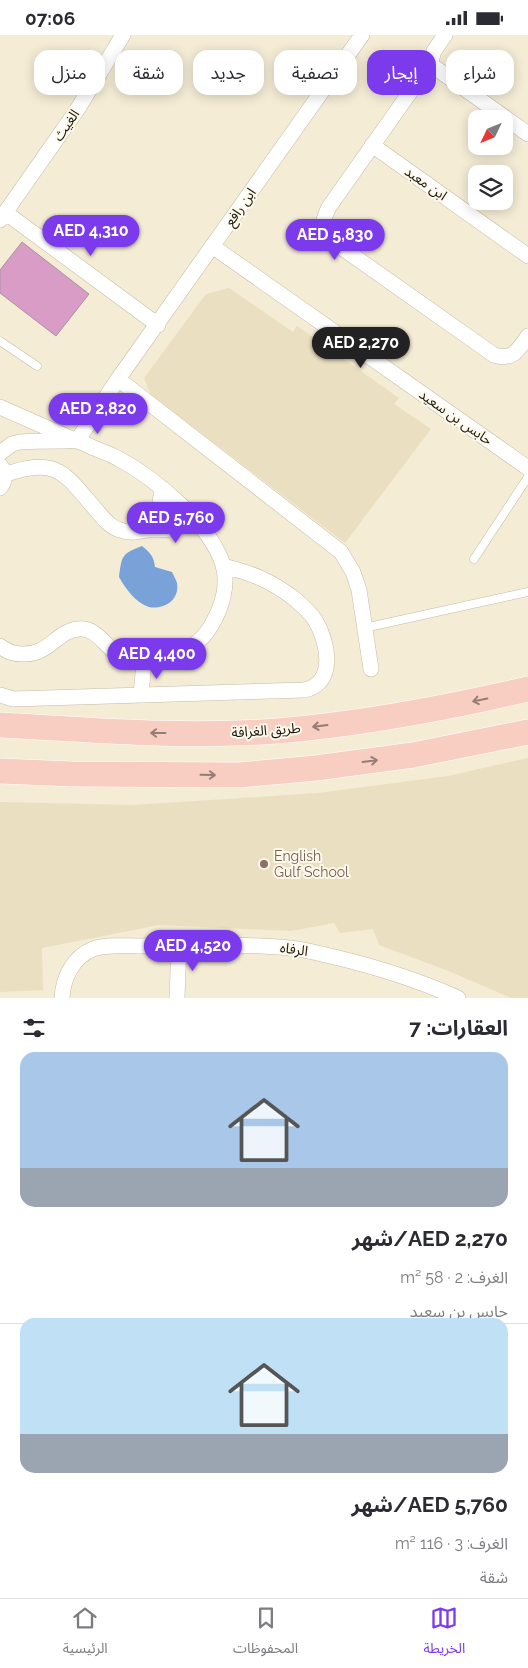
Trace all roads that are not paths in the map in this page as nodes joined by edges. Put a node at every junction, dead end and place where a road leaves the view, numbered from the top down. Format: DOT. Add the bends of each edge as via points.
graph roads {
  1 [pos="123,35"];
  2 [pos="362,35"];
  3 [pos="445,35"];
  4 [pos="456,35"];
  5 [pos="435,50"];
  6 [pos="436,58"];
  7 [pos="436,68"];
  8 [pos="408,95"];
  9 [pos="528,135"];
  10 [pos="372,145"];
  11 [pos="3,217"];
  12 [pos="212,247"];
  13 [pos="528,256"];
  14 [pos="158,325"];
  15 [pos="528,336"];
  16 [pos="0,341"];
  17 [pos="37,366"];
  18 [pos="118,379"];
  19 [pos="0,407"];
  20 [pos="76,441"];
  21 [pos="0,453"];
  22 [pos="528,468"];
  23 [pos="2,476"];
  24 [pos="528,477"];
  25 [pos="162,488"];
  26 [pos="194,519"];
  27 [pos="149,529"];
  28 [pos="474,559"];
  29 [pos="223,566"];
  30 [pos="528,592"];
  31 [pos="364,628"];
  32 [pos="0,646"];
  33 [pos="144,662"];
  34 [pos="371,669"];
  35 [pos="528,689"];
  36 [pos="0,695"];
  37 [pos="141,695"];
  38 [pos="0,719"];
  39 [pos="0,725"];
  40 [pos="26,726"];
  41 [pos="528,733"];
  42 [pos="0,771"];
  43 [pos="72,774"];
  44 [pos="0,787"];
  45 [pos="179,944"];
  46 [pos="62,998"];
  47 [pos="177,998"];
  48 [pos="458,998"];
  1 -- 11 [label="street, الغيث"];
  2 -- 12 [label="street, ابن رافع"];
  3 -- 5 [label="street"];
  4 -- 6 [label="street"];
  7 -- 9 [label="street"];
  8 -- 10 [label="street"];
  10 -- 13 [label="street, ابن معبد"];
  10 -- 15 [label="street" via="325,214 322,222 328,238 494,355 507,357 514,354"];
  11 -- 14 [label="street, الغيث"];
  12 -- 14 [label="street, ابن رافع"];
  12 -- 22 [label="street, حابس بن سعيد"];
  14 -- 18 [label="street, ابن رافع"];
  16 -- 17 [label="lane"];
  18 -- 20 [label="street, ابن رافع"];
  18 -- 31 [label="street" via="342,552 359,590"];
  19 -- 20 [label="street"];
  20 -- 21 [label="street" via="20,442"];
  20 -- 25 [label="street" via="118,458"];
  23 -- 27 [label="street" via="24,468 58,471 114,528 131,533"];
  24 -- 28 [label="lane"];
  25 -- 26 [label="street"];
  25 -- 27 [label="street" via="159,510"];
  26 -- 27 [label="street" via="177,528"];
  26 -- 29 [label="street" via="215,547"];
  29 -- 33 [label="street" via="225,590 219,613 207,633 175,657"];
  29 -- 37 [label="street" via="252,573 307,609 321,632 324,645 327,667 322,681 304,690"];
  30 -- 31 [label="lane"];
  31 -- 34 [label="street"];
  32 -- 33 [label="street" via="14,654 27,655 39,652 69,631 88,630 116,652"];
  33 -- 37 [label="street"];
  35 -- 40 [label="highway, طريق الغرافة, one-way" via="419,712 277,731 149,733"];
  36 -- 37 [label="street" via="13,699"];
  38 -- 40 [label="highway"];
  39 -- 40 [label="highway, طريق الغرافة"];
  43 -- 41 [label="highway, one-way" via="248,774 316,768 413,755"];
  42 -- 43 [label="highway"];
  43 -- 44 [label="highway" via="45,782"];
  45 -- 46 [label="street, الرفاه" via="93,949 74,963 67,974"];
  45 -- 47 [label="street"];
  45 -- 48 [label="street, الرفاه" via="270,946 312,952 397,974"];
}
